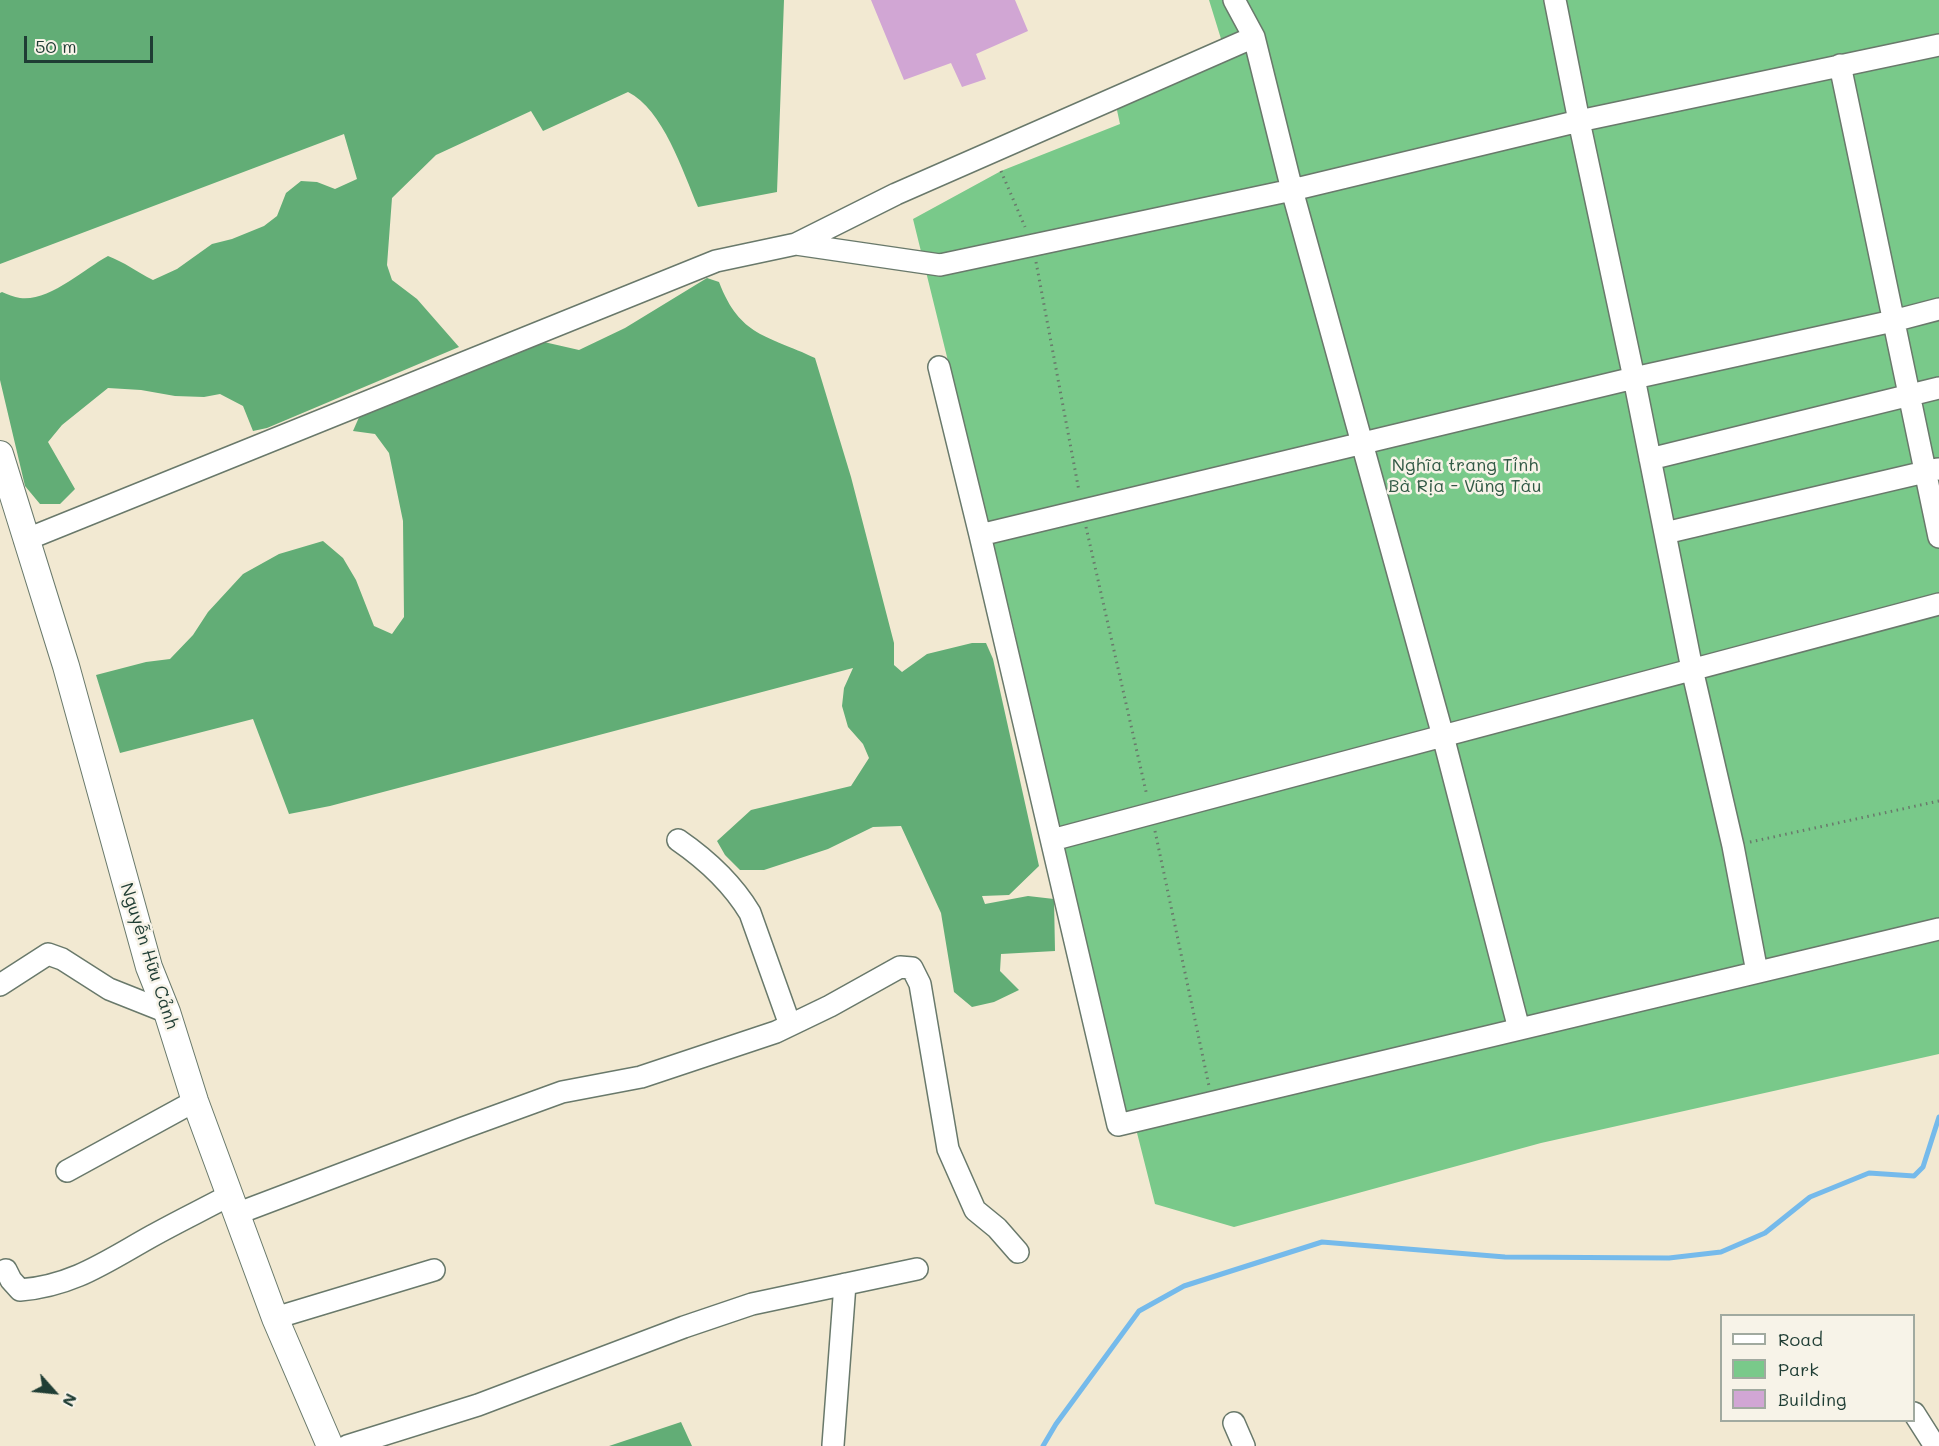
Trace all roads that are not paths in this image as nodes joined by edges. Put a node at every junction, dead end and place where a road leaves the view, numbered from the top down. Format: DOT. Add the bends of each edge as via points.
graph roads {
  1 [pos="1234,0"];
  2 [pos="1555,0"];
  3 [pos="1254,37"];
  4 [pos="1939,45"];
  5 [pos="1840,65"];
  6 [pos="1579,121"];
  7 [pos="1292,190"];
  8 [pos="796,244"];
  9 [pos="1939,309"];
  10 [pos="1893,321"];
  11 [pos="939,367"];
  12 [pos="1634,378"];
  13 [pos="1939,388"];
  14 [pos="1909,395"];
  15 [pos="1363,443"];
  16 [pos="0,454"];
  17 [pos="1650,459"];
  18 [pos="1932,470"];
  19 [pos="1665,533"];
  20 [pos="980,535"];
  21 [pos="1939,537"];
  22 [pos="26,540"];
  23 [pos="1939,604"];
  24 [pos="1692,669"];
  25 [pos="1443,736"];
  26 [pos="678,840"];
  27 [pos="1052,840"];
  28 [pos="1939,929"];
  29 [pos="1757,972"];
  30 [pos="0,985"];
  31 [pos="167,1012"];
  32 [pos="790,1025"];
  33 [pos="1519,1029"];
  34 [pos="195,1101"];
  35 [pos="67,1172"];
  36 [pos="233,1205"];
  37 [pos="1018,1252"];
  38 [pos="917,1269"];
  39 [pos="6,1270"];
  40 [pos="434,1270"];
  41 [pos="845,1284"];
  42 [pos="275,1318"];
  43 [pos="1915,1415"];
  44 [pos="1234,1423"];
  45 [pos="833,1445"];
  46 [pos="330,1446"];
  47 [pos="347,1446"];
  48 [pos="1244,1446"];
  49 [pos="1935,1446"];
  1 -- 3 [label="street"];
  2 -- 6 [label="street"];
  3 -- 7 [label="street"];
  3 -- 8 [label="street" via="896,194"];
  4 -- 5 [label="street"];
  5 -- 6 [label="street"];
  5 -- 10 [label="street"];
  6 -- 7 [label="street"];
  6 -- 12 [label="street"];
  7 -- 8 [label="street" via="940,265"];
  7 -- 15 [label="street"];
  8 -- 22 [label="street" via="716,261"];
  9 -- 10 [label="street"];
  10 -- 12 [label="street"];
  10 -- 14 [label="street"];
  11 -- 20 [label="street"];
  12 -- 15 [label="street"];
  12 -- 17 [label="street"];
  13 -- 14 [label="street"];
  14 -- 17 [label="street"];
  14 -- 18 [label="street"];
  15 -- 20 [label="street"];
  15 -- 25 [label="street"];
  16 -- 22 [label="main road, Nguyễn Hữu Cảnh"];
  17 -- 19 [label="street"];
  18 -- 19 [label="street"];
  18 -- 21 [label="street"];
  19 -- 24 [label="street"];
  20 -- 27 [label="street"];
  22 -- 31 [label="main road, Nguyễn Hữu Cảnh" via="66,666 149,967"];
  23 -- 24 [label="street"];
  24 -- 25 [label="street"];
  24 -- 29 [label="street"];
  25 -- 27 [label="street"];
  25 -- 33 [label="street"];
  26 -- 32 [label="street" via="706,860 741,898"];
  27 -- 33 [label="street" via="1118,1125"];
  28 -- 29 [label="street"];
  29 -- 33 [label="street"];
  30 -- 31 [label="street" via="48,954 63,958 109,989"];
  31 -- 34 [label="main road, Nguyễn Hữu Cảnh"];
  32 -- 36 [label="street" via="640,1077 562,1092"];
  32 -- 37 [label="street" via="900,967 912,968 920,984 948,1149 975,1210"];
  34 -- 35 [label="street"];
  34 -- 36 [label="main road, Nguyễn Hữu Cảnh"];
  36 -- 39 [label="street" via="150,1237 119,1257 55,1286 20,1290"];
  36 -- 42 [label="main road, Nguyễn Hữu Cảnh"];
  38 -- 41 [label="street"];
  40 -- 42 [label="street"];
  41 -- 45 [label="street"];
  41 -- 47 [label="street" via="752,1304 478,1405"];
  42 -- 46 [label="main road, Nguyễn Hữu Cảnh"];
  43 -- 49 [label="street"];
  44 -- 48 [label="street"];
}
